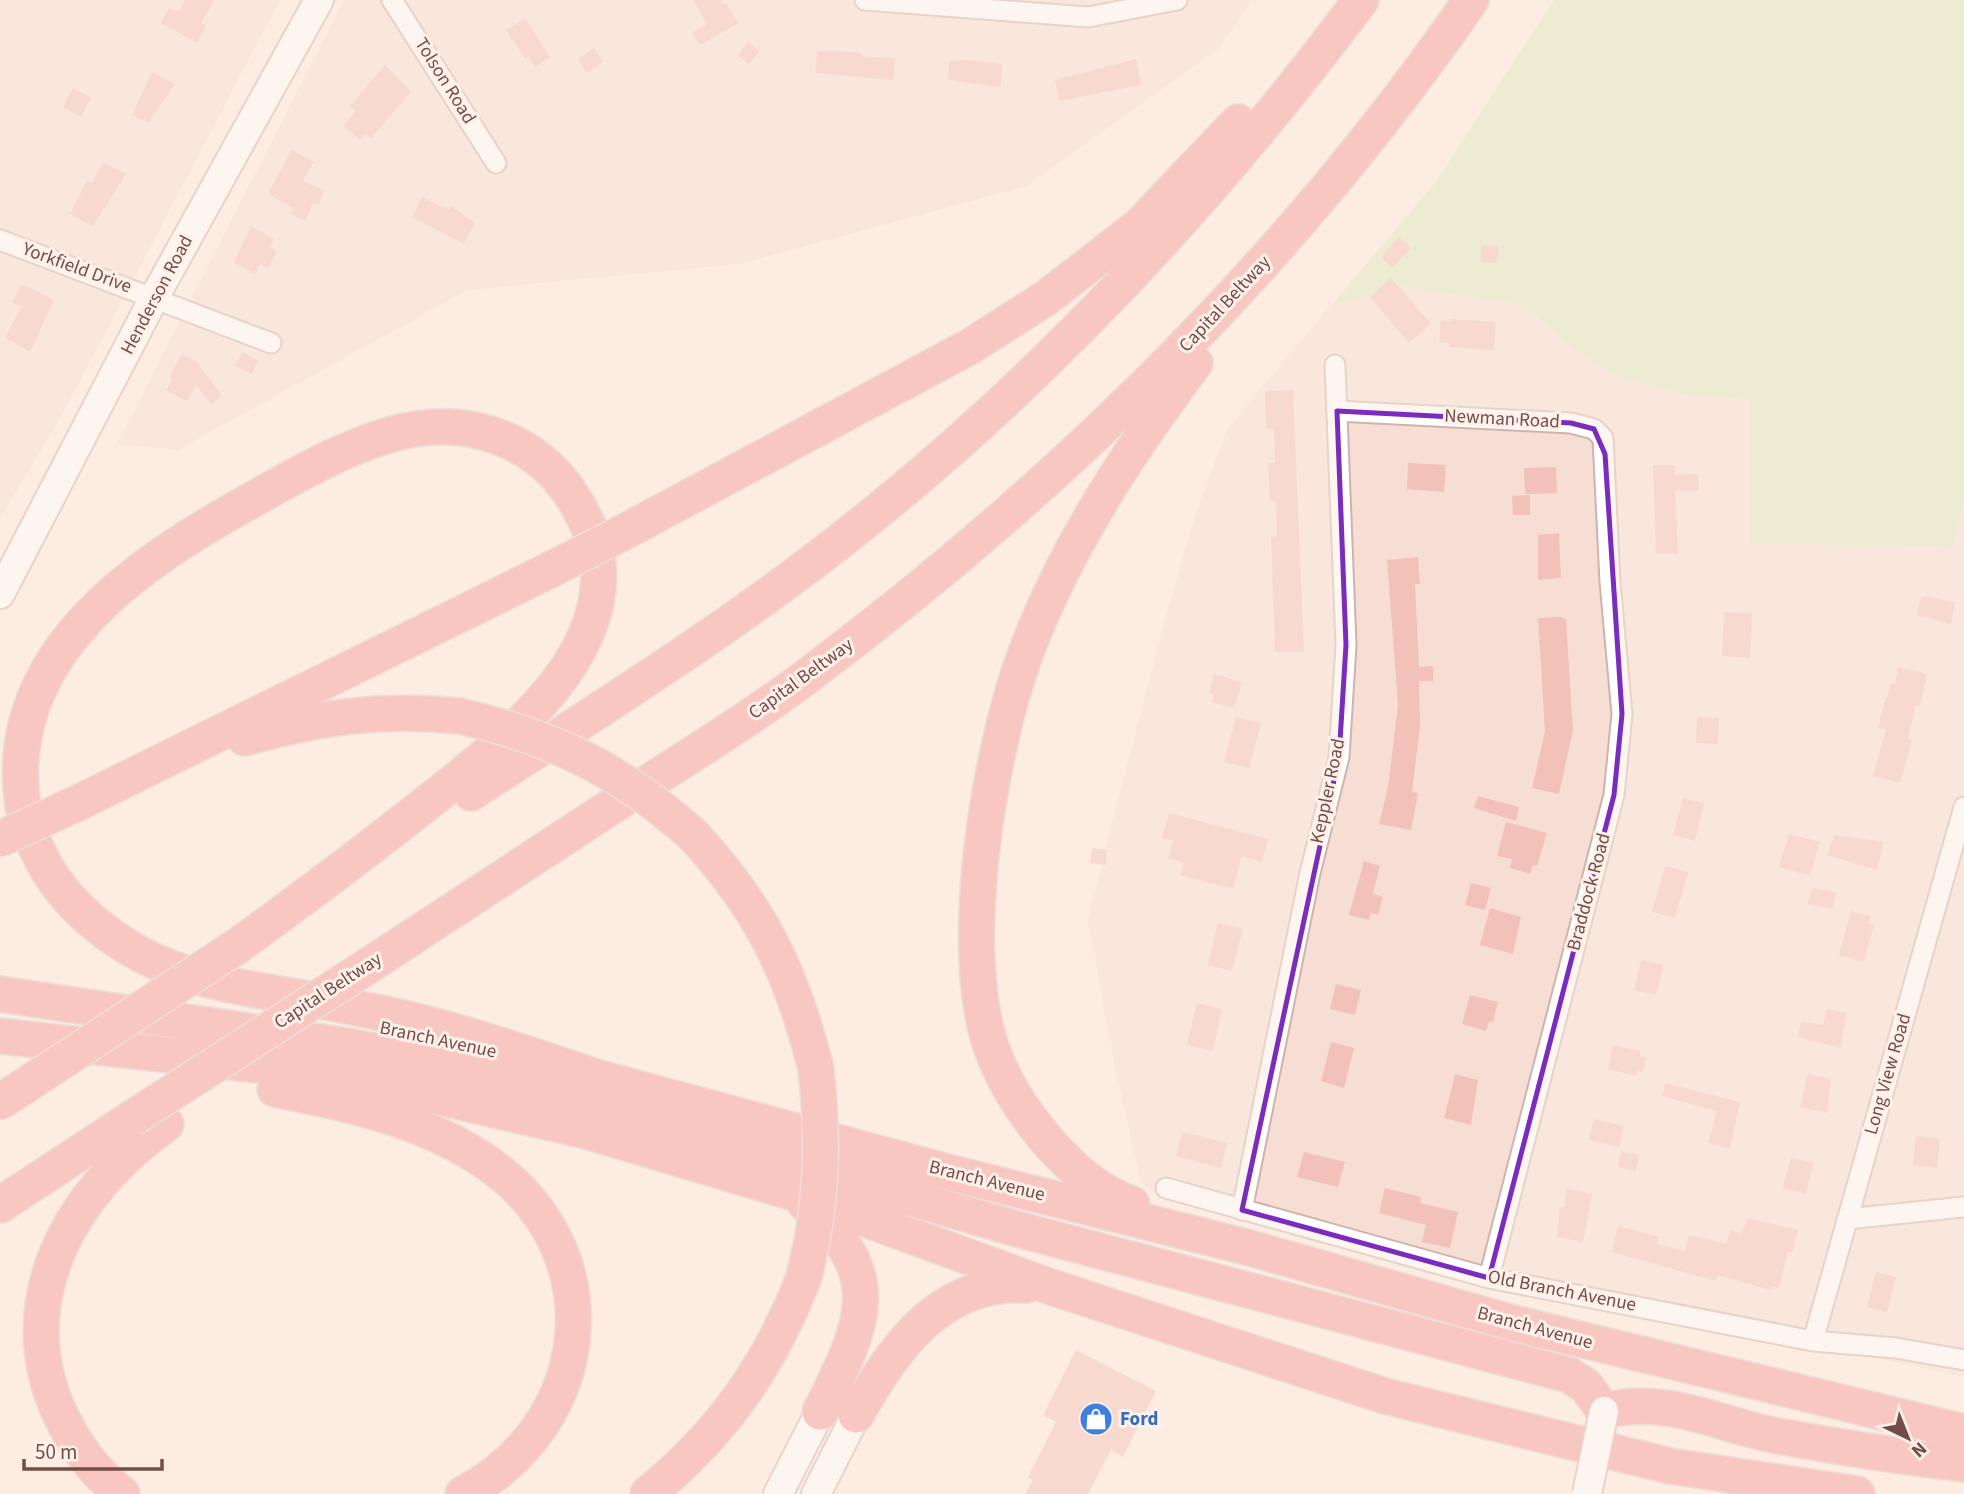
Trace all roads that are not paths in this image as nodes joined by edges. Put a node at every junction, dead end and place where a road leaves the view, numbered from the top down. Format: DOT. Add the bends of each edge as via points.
graph roads {
  1 [pos="319,0"];
  2 [pos="392,0"];
  3 [pos="865,0"];
  4 [pos="1177,0"];
  5 [pos="1343,0"];
  6 [pos="1362,0"];
  7 [pos="1471,0"];
  8 [pos="1084,8"];
  9 [pos="1357,154"];
  10 [pos="496,163"];
  11 [pos="0,240"];
  12 [pos="155,296"];
  13 [pos="271,343"];
  14 [pos="1335,365"];
  15 [pos="1337,411"];
  16 [pos="1604,498"];
  17 [pos="0,594"];
  18 [pos="82,801"];
  19 [pos="1964,807"];
  20 [pos="0,839"];
  21 [pos="239,945"];
  22 [pos="377,967"];
  23 [pos="0,988"];
  24 [pos="0,994"];
  25 [pos="5,1036"];
  26 [pos="600,1078"];
  27 [pos="0,1102"];
  28 [pos="1166,1188"];
  29 [pos="794,1193"];
  30 [pos="0,1205"];
  31 [pos="1964,1207"];
  32 [pos="1242,1210"];
  33 [pos="1847,1219"];
  34 [pos="1250,1248"];
  35 [pos="1489,1278"];
  36 [pos="1051,1287"];
  37 [pos="1813,1341"];
  38 [pos="1964,1360"];
  39 [pos="1615,1408"];
  40 [pos="820,1412"];
  41 [pos="856,1415"];
  42 [pos="66,1428"];
  43 [pos="1964,1432"];
  44 [pos="1964,1464"];
  45 [pos="122,1494"];
  46 [pos="149,1494"];
  47 [pos="463,1494"];
  48 [pos="648,1494"];
  49 [pos="778,1494"];
  50 [pos="816,1494"];
  51 [pos="1587,1494"];
  52 [pos="1857,1494"];
  1 -- 12 [label="street, Henderson Road"];
  2 -- 10 [label="street, Tolson Road"];
  3 -- 8 [label="street"];
  4 -- 8 [label="street"];
  5 -- 18 [label="highway, bridge" via="1171,195 1095,262 971,346 552,569"];
  6 -- 21 [label="highway" via="1251,143 1174,232 1086,323 935,463 845,538 726,624"];
  7 -- 9 [label="highway, Capital Beltway"];
  9 -- 22 [label="highway, Capital Beltway" via="1239,291 1072,458 971,547 811,674"];
  9 -- 34 [label="highway" via="1172,393 1081,531 1025,656 1007,712 979,872 980,1001 993,1055 1035,1128 1064,1160 1110,1196"];
  11 -- 12 [label="street, Yorkfield Drive"];
  12 -- 13 [label="street, Yorkfield Drive"];
  12 -- 17 [label="street, Henderson Road"];
  14 -- 15 [label="street, Keppler Road"];
  15 -- 16 [label="street, Newman Road" via="1571,423 1594,429 1603,438"];
  15 -- 32 [label="street, Keppler Road" via="1346,645 1339,757 1310,873"];
  16 -- 35 [label="street, Braddock Road" via="1622,714 1614,795"];
  18 -- 20 [label="highway, bridge"];
  18 -- 48 [label="highway, bridge" via="240,739 301,722 354,713 408,711 459,716 517,730 585,757 661,806 725,870 756,913 801,1009 816,1069 822,1120 816,1231 788,1319 741,1399 709,1439"];
  19 -- 33 [label="street, Long View Road"];
  21 -- 26 [label="highway" via="494,750 541,705 576,656 597,593 597,563 589,529 564,483 545,464 501,437 450,427 400,432 289,479 169,550 116,591 56,648 26,707 18,740 17,775 32,842 47,873 90,919 153,961 210,982 426,1024"];
  21 -- 27 [label="highway, bridge"];
  22 -- 30 [label="highway, Capital Beltway, bridge"];
  22 -- 42 [label="highway" via="133,1147 87,1200 50,1268 40,1327 41,1360"];
  23 -- 26 [label="highway, Branch Avenue" via="316,1017 478,1047"];
  24 -- 39 [label="highway" via="354,1047 482,1073 1017,1229 1569,1375"];
  25 -- 29 [label="highway" via="302,1070 400,1088 586,1131"];
  25 -- 47 [label="highway" via="361,1107 447,1141 507,1179 538,1213 562,1256 570,1292 569,1362 546,1421 530,1443 510,1465"];
  26 -- 34 [label="highway, Branch Avenue"];
  28 -- 32 [label="street, Old Branch Avenue"];
  29 -- 36 [label="highway"];
  29 -- 40 [label="highway" via="827,1222 860,1279 860,1312 851,1349"];
  31 -- 33 [label="street"];
  32 -- 35 [label="street, Old Branch Avenue"];
  33 -- 37 [label="street, Long View Road"];
  34 -- 43 [label="highway, Branch Avenue" via="1513,1323"];
  35 -- 37 [label="street, Old Branch Avenue"];
  36 -- 41 [label="highway" via="1013,1284 981,1288 953,1300 915,1330 876,1380"];
  36 -- 52 [label="highway" via="1385,1396 1670,1466"];
  37 -- 38 [label="street, Old Branch Avenue"];
  39 -- 44 [label="highway" via="1657,1404 1774,1435"];
  39 -- 51 [label="street, bridge"];
  40 -- 49 [label="street"];
  41 -- 50 [label="street"];
  42 -- 45 [label="highway" via="87,1460"];
  42 -- 46 [label="highway" via="91,1454"];
}
